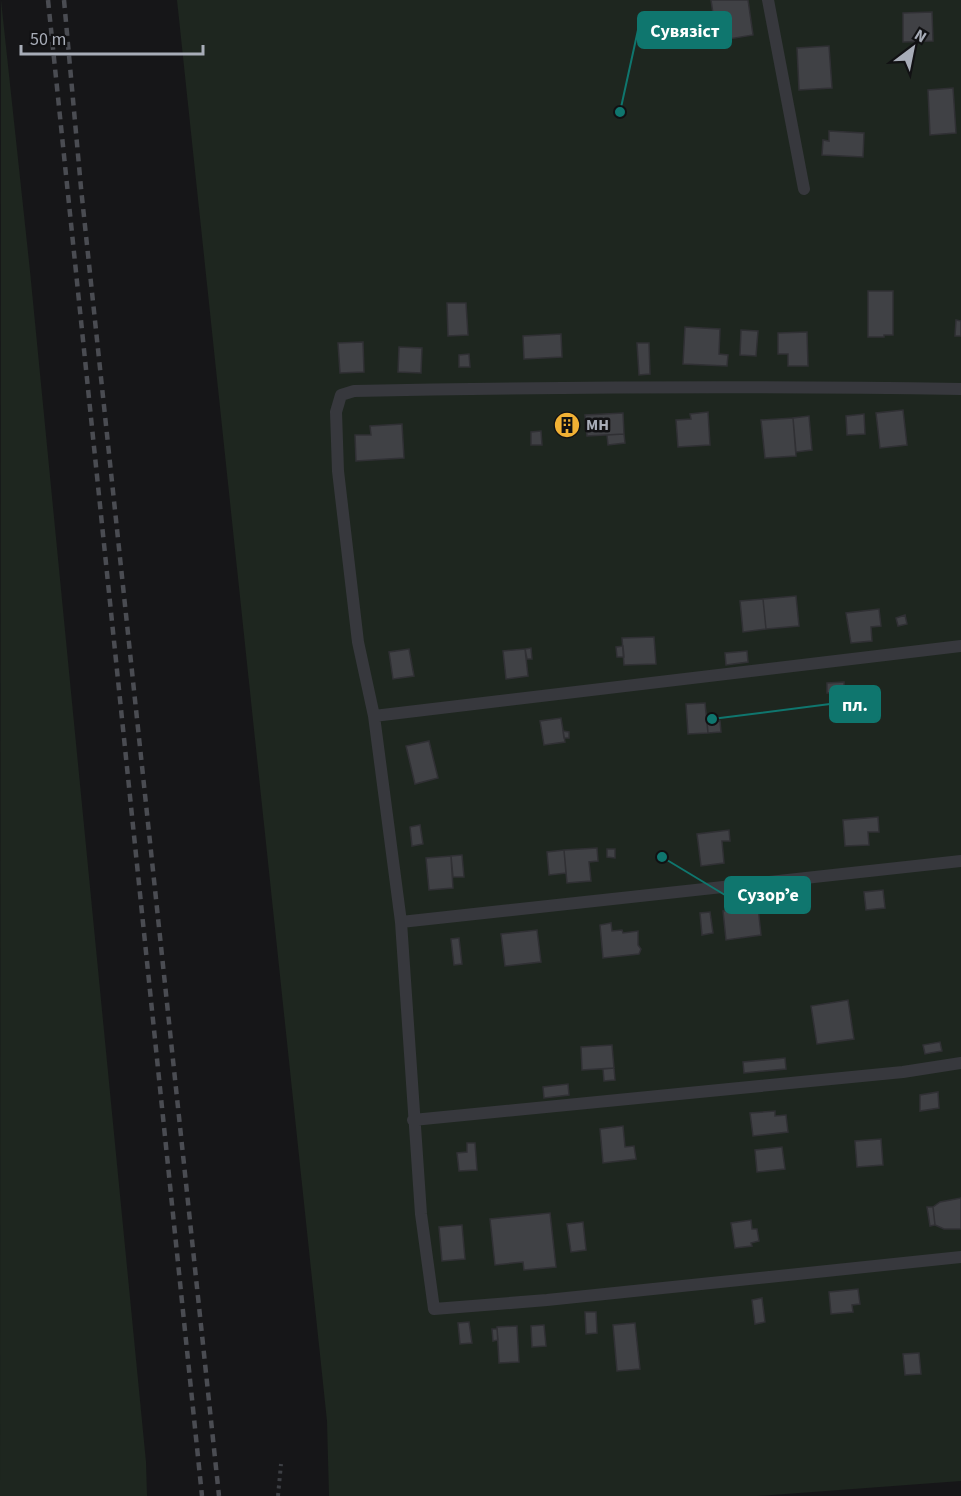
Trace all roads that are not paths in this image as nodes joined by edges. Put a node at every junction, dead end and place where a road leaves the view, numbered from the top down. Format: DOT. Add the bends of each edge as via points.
graph roads {
  1 [pos="768,0"];
  2 [pos="804,189"];
  3 [pos="961,389"];
  4 [pos="961,646"];
  5 [pos="374,716"];
  6 [pos="961,861"];
  7 [pos="401,922"];
  8 [pos="961,1063"];
  9 [pos="413,1120"];
  10 [pos="961,1257"];
  1 -- 2 [label="lane"];
  3 -- 5 [label="lane" via="495,388 354,391 341,395 336,412 338,471 358,642"];
  4 -- 5 [label="lane"];
  5 -- 7 [label="lane"];
  6 -- 7 [label="lane"];
  7 -- 9 [label="lane"];
  8 -- 9 [label="lane"];
  9 -- 10 [label="lane" via="434,1309"];
}
